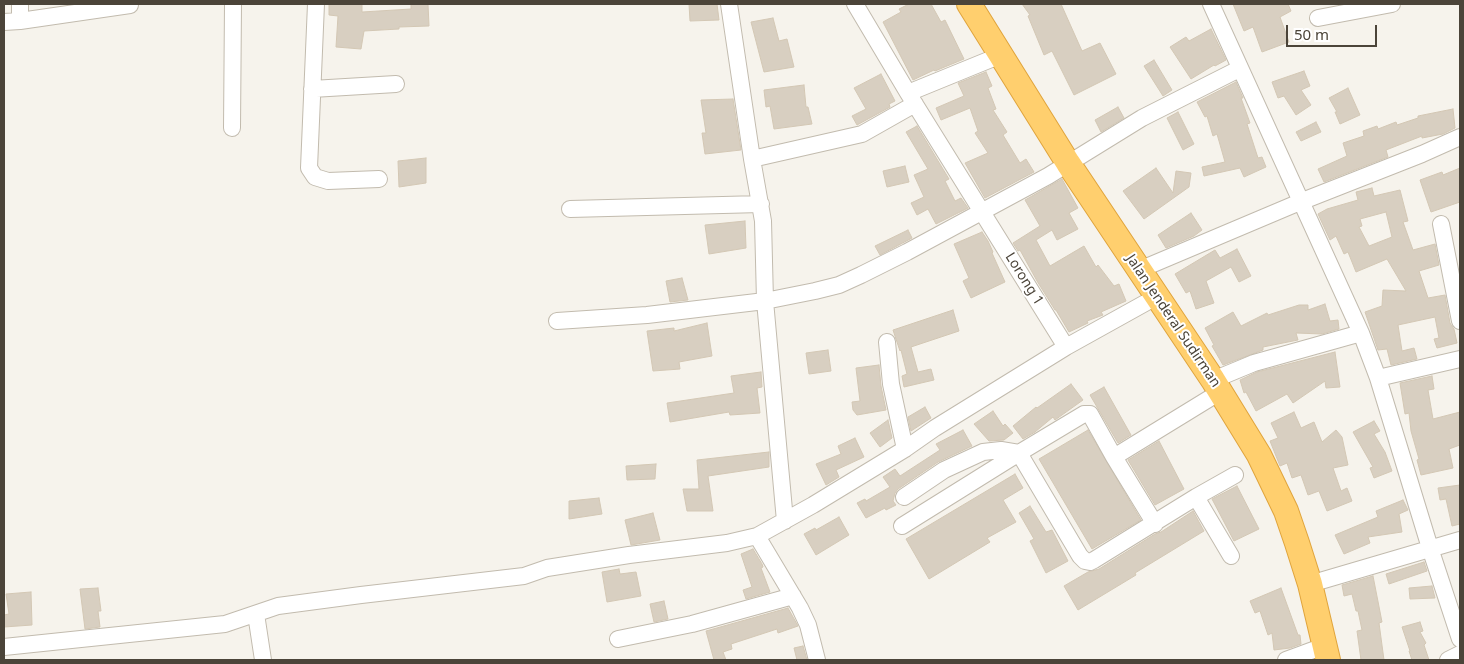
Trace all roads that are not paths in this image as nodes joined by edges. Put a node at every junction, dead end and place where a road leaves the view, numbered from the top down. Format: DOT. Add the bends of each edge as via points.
graph roads {
  1 [pos="20,4"];
  2 [pos="233,4"];
  3 [pos="316,4"];
  4 [pos="729,4"];
  5 [pos="855,4"];
  6 [pos="969,4"];
  7 [pos="1210,4"];
  8 [pos="1392,4"];
  9 [pos="130,5"];
  10 [pos="1318,18"];
  11 [pos="12,22"];
  12 [pos="1001,55"];
  13 [pos="1239,69"];
  14 [pos="396,84"];
  15 [pos="312,89"];
  16 [pos="912,98"];
  17 [pos="232,128"];
  18 [pos="1460,137"];
  19 [pos="752,159"];
  20 [pos="1068,163"];
  21 [pos="378,178"];
  22 [pos="1300,202"];
  23 [pos="761,204"];
  24 [pos="570,209"];
  25 [pos="982,212"];
  26 [pos="1441,224"];
  27 [pos="1139,270"];
  28 [pos="1156,297"];
  29 [pos="765,301"];
  30 [pos="557,321"];
  31 [pos="1460,322"];
  32 [pos="1361,333"];
  33 [pos="887,342"];
  34 [pos="1066,347"];
  35 [pos="1460,359"];
  36 [pos="1378,378"];
  37 [pos="1216,386"];
  38 [pos="905,449"];
  39 [pos="1019,453"];
  40 [pos="1114,456"];
  41 [pos="1236,474"];
  42 [pos="904,497"];
  43 [pos="1196,498"];
  44 [pos="785,521"];
  45 [pos="1155,524"];
  46 [pos="902,526"];
  47 [pos="757,536"];
  48 [pos="1460,540"];
  49 [pos="1430,548"];
  50 [pos="1231,556"];
  51 [pos="1310,584"];
  52 [pos="793,596"];
  53 [pos="256,614"];
  54 [pos="618,639"];
  55 [pos="1460,639"];
  56 [pos="4,647"];
  57 [pos="1326,653"];
  58 [pos="1460,654"];
  59 [pos="262,660"];
  60 [pos="817,660"];
  61 [pos="1286,660"];
  62 [pos="1448,660"];
  1 -- 11 [label="street"];
  2 -- 17 [label="street"];
  3 -- 15 [label="street"];
  4 -- 19 [label="street"];
  5 -- 16 [label="street, Lorong 1"];
  6 -- 12 [label="highway, Jalan Jenderal Sudirman"];
  7 -- 13 [label="street"];
  8 -- 10 [label="street"];
  9 -- 11 [label="street"];
  12 -- 16 [label="street"];
  12 -- 20 [label="highway, Jalan Jenderal Sudirman"];
  13 -- 20 [label="street" via="1142,118"];
  13 -- 22 [label="street"];
  14 -- 15 [label="street"];
  15 -- 21 [label="street" via="309,168 315,177 328,181"];
  16 -- 19 [label="street" via="862,134"];
  16 -- 25 [label="street, Lorong 1"];
  18 -- 22 [label="street"];
  19 -- 23 [label="street"];
  20 -- 25 [label="street"];
  20 -- 27 [label="highway, Jalan Jenderal Sudirman"];
  22 -- 27 [label="street"];
  22 -- 32 [label="street"];
  23 -- 24 [label="street"];
  23 -- 29 [label="street"];
  25 -- 29 [label="street" via="839,285"];
  25 -- 34 [label="street, Lorong 1"];
  26 -- 31 [label="street"];
  27 -- 28 [label="highway, Jalan Jenderal Sudirman"];
  28 -- 34 [label="street"];
  28 -- 37 [label="highway, Jalan Jenderal Sudirman"];
  29 -- 30 [label="street" via="647,315"];
  29 -- 44 [label="street"];
  32 -- 36 [label="street"];
  32 -- 37 [label="street" via="1254,363"];
  33 -- 38 [label="street" via="891,384"];
  34 -- 38 [label="street"];
  35 -- 36 [label="street"];
  36 -- 49 [label="street"];
  37 -- 40 [label="street"];
  37 -- 51 [label="highway, Jalan Jenderal Sudirman" via="1270,475"];
  38 -- 44 [label="street"];
  39 -- 40 [label="street" via="1084,414 1090,414"];
  39 -- 42 [label="street" via="1001,450 977,454 944,470"];
  39 -- 45 [label="street" via="1085,561 1094,560"];
  39 -- 46 [label="street"];
  40 -- 45 [label="street"];
  41 -- 43 [label="street"];
  43 -- 45 [label="street"];
  43 -- 50 [label="street"];
  44 -- 47 [label="street"];
  47 -- 52 [label="street"];
  47 -- 53 [label="street" via="547,568 524,576 278,606"];
  48 -- 49 [label="street"];
  49 -- 51 [label="street"];
  49 -- 55 [label="street"];
  51 -- 57 [label="highway, Jalan Jenderal Sudirman"];
  52 -- 54 [label="street" via="692,624"];
  52 -- 60 [label="street" via="808,625"];
  53 -- 56 [label="street" via="207,627"];
  53 -- 59 [label="street"];
  57 -- 61 [label="street"];
  58 -- 62 [label="street"];
}
